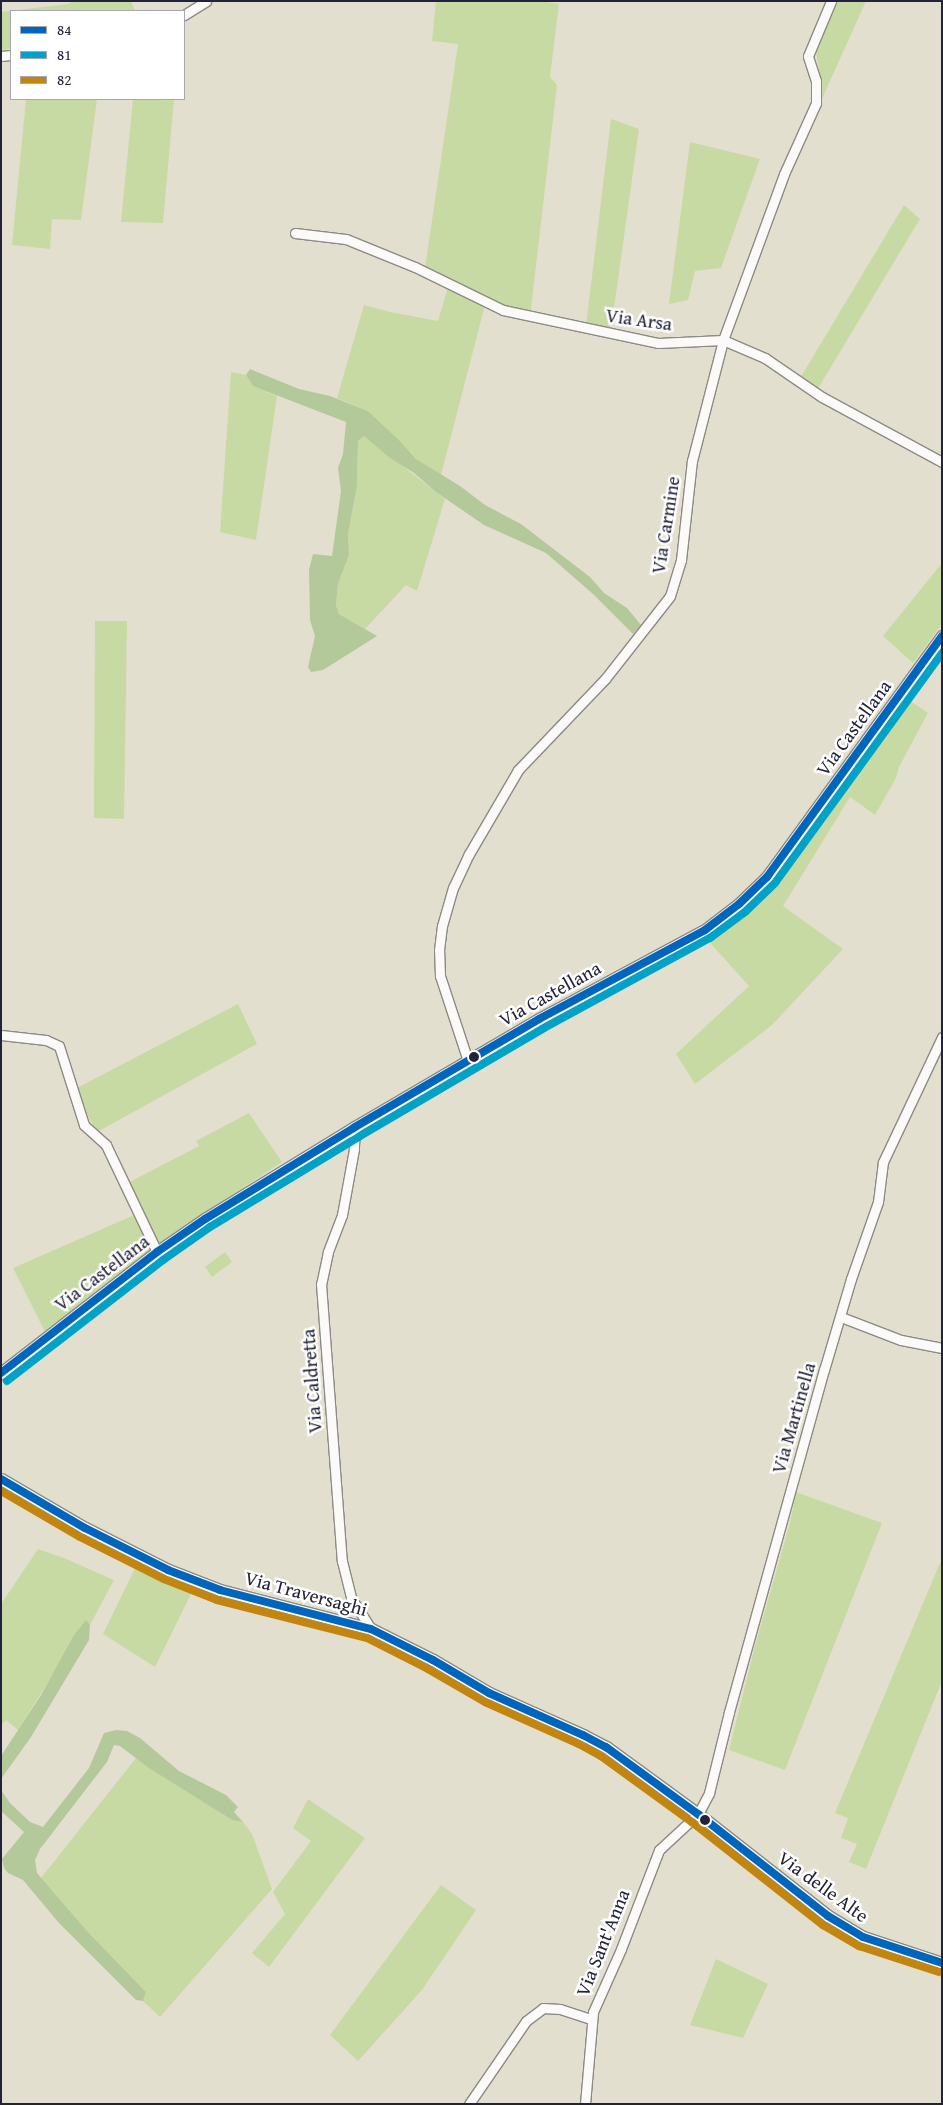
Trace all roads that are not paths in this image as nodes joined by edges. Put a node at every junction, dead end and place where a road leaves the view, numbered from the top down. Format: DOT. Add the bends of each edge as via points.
graph roads {
  1 [pos="206,1"];
  2 [pos="831,1"];
  3 [pos="185,14"];
  4 [pos="295,233"];
  5 [pos="723,340"];
  6 [pos="942,462"];
  7 [pos="942,636"];
  8 [pos="1,1035"];
  9 [pos="942,1037"];
  10 [pos="468,1061"];
  11 [pos="355,1127"];
  12 [pos="157,1252"];
  13 [pos="841,1317"];
  14 [pos="942,1348"];
  15 [pos="1,1373"];
  16 [pos="1,1479"];
  17 [pos="371,1629"];
  18 [pos="698,1814"];
  19 [pos="942,1963"];
  20 [pos="591,2019"];
  21 [pos="469,2104"];
  22 [pos="585,2104"];
  1 -- 3 [label="street"];
  2 -- 5 [label="street, Via Carmine" via="808,56 816,81 816,103 784,174"];
  4 -- 5 [label="street, Via Arsa" via="346,239 415,267 503,310 658,343"];
  5 -- 6 [label="street, Via Arsa" via="765,358 822,397"];
  5 -- 10 [label="street, Via Carmine" via="692,460 681,560 670,596 605,679 518,770 468,854 453,888 440,942 440,976"];
  7 -- 10 [label="main road, Via Castellana" via="767,877 739,904 705,930"];
  8 -- 12 [label="street" via="46,1040 59,1046 84,1125 106,1145"];
  9 -- 13 [label="street, Via Martinella" via="883,1162 878,1202"];
  10 -- 11 [label="main road, Via Castellana"];
  11 -- 12 [label="main road, Via Castellana" via="204,1219"];
  11 -- 17 [label="street, Via Caldretta" via="342,1215 328,1252 321,1284 342,1561 351,1598"];
  12 -- 15 [label="main road, Via Castellana"];
  13 -- 14 [label="street" via="901,1340"];
  13 -- 18 [label="street, Via Martinella" via="766,1574 709,1793"];
  16 -- 17 [label="main road, Via Traversaghi" via="85,1528 168,1570 220,1590"];
  17 -- 18 [label="main road, Via Traversaghi" via="489,1693 606,1747"];
  18 -- 19 [label="main road, Via delle Alte" via="828,1916 863,1937"];
  18 -- 20 [label="street, Via Sant'Anna" via="659,1850"];
  20 -- 21 [label="street" via="560,2009 543,2008 526,2021"];
  20 -- 22 [label="street, Via Sant'Anna"];
}
